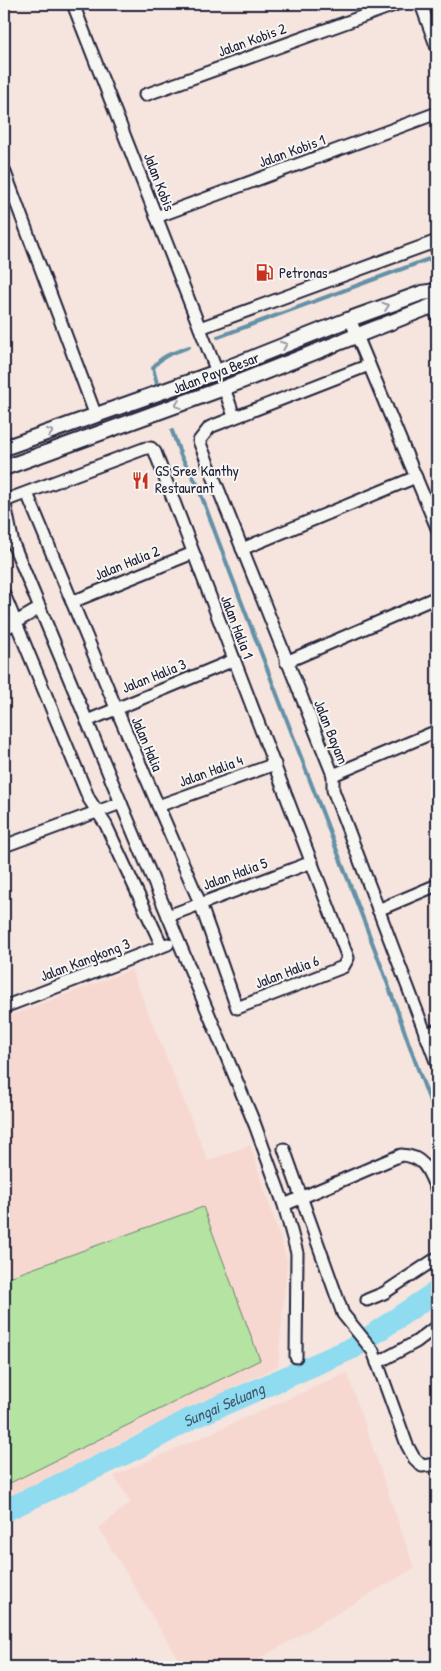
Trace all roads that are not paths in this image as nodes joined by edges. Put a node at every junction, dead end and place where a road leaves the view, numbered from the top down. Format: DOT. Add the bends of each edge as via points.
graph roads {
  1 [pos="73,4"];
  2 [pos="397,4"];
  3 [pos="421,4"];
  4 [pos="437,48"];
  5 [pos="145,95"];
  6 [pos="437,113"];
  7 [pos="4,170"];
  8 [pos="156,217"];
  9 [pos="437,241"];
  10 [pos="437,291"];
  11 [pos="436,309"];
  12 [pos="350,319"];
  13 [pos="200,328"];
  14 [pos="357,337"];
  15 [pos="368,365"];
  16 [pos="217,372"];
  17 [pos="224,388"];
  18 [pos="96,416"];
  19 [pos="234,416"];
  20 [pos="4,448"];
  21 [pos="4,468"];
  22 [pos="416,477"];
  23 [pos="27,493"];
  24 [pos="4,500"];
  25 [pos="437,528"];
  26 [pos="4,529"];
  27 [pos="12,541"];
  28 [pos="242,549"];
  29 [pos="193,553"];
  30 [pos="4,594"];
  31 [pos="437,597"];
  32 [pos="72,602"];
  33 [pos="40,608"];
  34 [pos="14,622"];
  35 [pos="4,629"];
  36 [pos="234,660"];
  37 [pos="286,662"];
  38 [pos="116,708"];
  39 [pos="87,720"];
  40 [pos="437,731"];
  41 [pos="275,764"];
  42 [pos="333,775"];
  43 [pos="121,803"];
  44 [pos="158,806"];
  45 [pos="97,812"];
  46 [pos="4,846"];
  47 [pos="312,862"];
  48 [pos="437,885"];
  49 [pos="200,902"];
  50 [pos="378,910"];
  51 [pos="168,916"];
  52 [pos="177,939"];
  53 [pos="162,946"];
  54 [pos="347,963"];
  55 [pos="4,1007"];
  56 [pos="236,1008"];
  57 [pos="437,1030"];
  58 [pos="425,1035"];
  59 [pos="437,1064"];
  60 [pos="284,1150"];
  61 [pos="437,1191"];
  62 [pos="301,1198"];
  63 [pos="284,1205"];
  64 [pos="437,1258"];
  65 [pos="367,1300"];
  66 [pos="437,1326"];
  67 [pos="296,1357"];
  68 [pos="375,1357"];
  69 [pos="437,1464"];
  1 -- 8 [label="street, Jalan Kobis"];
  2 -- 5 [label="street, Jalan Kobis 2"];
  3 -- 4 [label="street"];
  6 -- 8 [label="street, Jalan Kobis 1"];
  7 -- 18 [label="street"];
  8 -- 13 [label="street, Jalan Kobis"];
  9 -- 13 [label="street"];
  12 -- 10 [label="street, Jalan Paya Besar, one-way" via="422,293"];
  11 -- 14 [label="street, Jalan Paya Besar"];
  12 -- 14 [label="street"];
  16 -- 12 [label="street, Jalan Paya Besar, one-way"];
  13 -- 16 [label="street, Jalan Kobis"];
  14 -- 15 [label="street"];
  14 -- 17 [label="street, Jalan Paya Besar"];
  15 -- 19 [label="street"];
  15 -- 22 [label="street"];
  16 -- 18 [label="street, Jalan Paya Besar"];
  17 -- 19 [label="street"];
  17 -- 21 [label="street, Jalan Paya Besar, one-way"];
  20 -- 18 [label="street, Jalan Paya Besar, one-way"];
  19 -- 28 [label="street, Jalan Bayam" via="210,427 200,441"];
  22 -- 25 [label="street"];
  22 -- 28 [label="street"];
  23 -- 24 [label="street, Jalan Halia 1"];
  23 -- 29 [label="street, Jalan Halia 1" via="151,448"];
  23 -- 32 [label="street, Jalan Halia"];
  24 -- 27 [label="street"];
  26 -- 27 [label="street"];
  27 -- 33 [label="street"];
  28 -- 37 [label="street, Jalan Bayam"];
  29 -- 32 [label="street, Jalan Halia 2"];
  29 -- 36 [label="street, Jalan Halia 1"];
  30 -- 34 [label="street"];
  31 -- 37 [label="street"];
  32 -- 38 [label="street, Jalan Halia"];
  33 -- 34 [label="street"];
  33 -- 39 [label="street"];
  34 -- 35 [label="street"];
  34 -- 45 [label="street"];
  36 -- 38 [label="street, Jalan Halia 3"];
  36 -- 41 [label="street, Jalan Halia 1"];
  37 -- 42 [label="street, Jalan Bayam"];
  38 -- 39 [label="street, Jalan Halia 3"];
  38 -- 44 [label="street, Jalan Halia"];
  39 -- 43 [label="street"];
  40 -- 42 [label="street"];
  41 -- 44 [label="street, Jalan Halia 4"];
  41 -- 47 [label="street, Jalan Halia 1"];
  42 -- 50 [label="street, Jalan Bayam" via="333,790"];
  43 -- 45 [label="street"];
  43 -- 51 [label="street"];
  44 -- 49 [label="street, Jalan Halia"];
  45 -- 46 [label="street"];
  45 -- 53 [label="street"];
  47 -- 49 [label="street, Jalan Halia 5"];
  47 -- 54 [label="street, Jalan Halia 1" via="348,958"];
  48 -- 50 [label="street"];
  49 -- 51 [label="street, Jalan Halia 5"];
  49 -- 56 [label="street, Jalan Halia"];
  50 -- 58 [label="street, Jalan Bayam"];
  51 -- 52 [label="street"];
  52 -- 53 [label="street, Jalan Kangkong 3"];
  52 -- 63 [label="street"];
  53 -- 55 [label="street, Jalan Kangkong 3"];
  54 -- 56 [label="street, Jalan Halia 6" via="344,967"];
  57 -- 58 [label="street"];
  58 -- 59 [label="street, Jalan Bayam"];
  60 -- 62 [label="street"];
  61 -- 62 [label="street" via="422,1160 412,1155 401,1155"];
  62 -- 63 [label="street"];
  62 -- 68 [label="street" via="343,1314"];
  63 -- 67 [label="street" via="297,1253"];
  64 -- 65 [label="street" via="384,1293"];
  66 -- 68 [label="street" via="416,1342"];
  68 -- 69 [label="street" via="414,1458 422,1466"];
}
